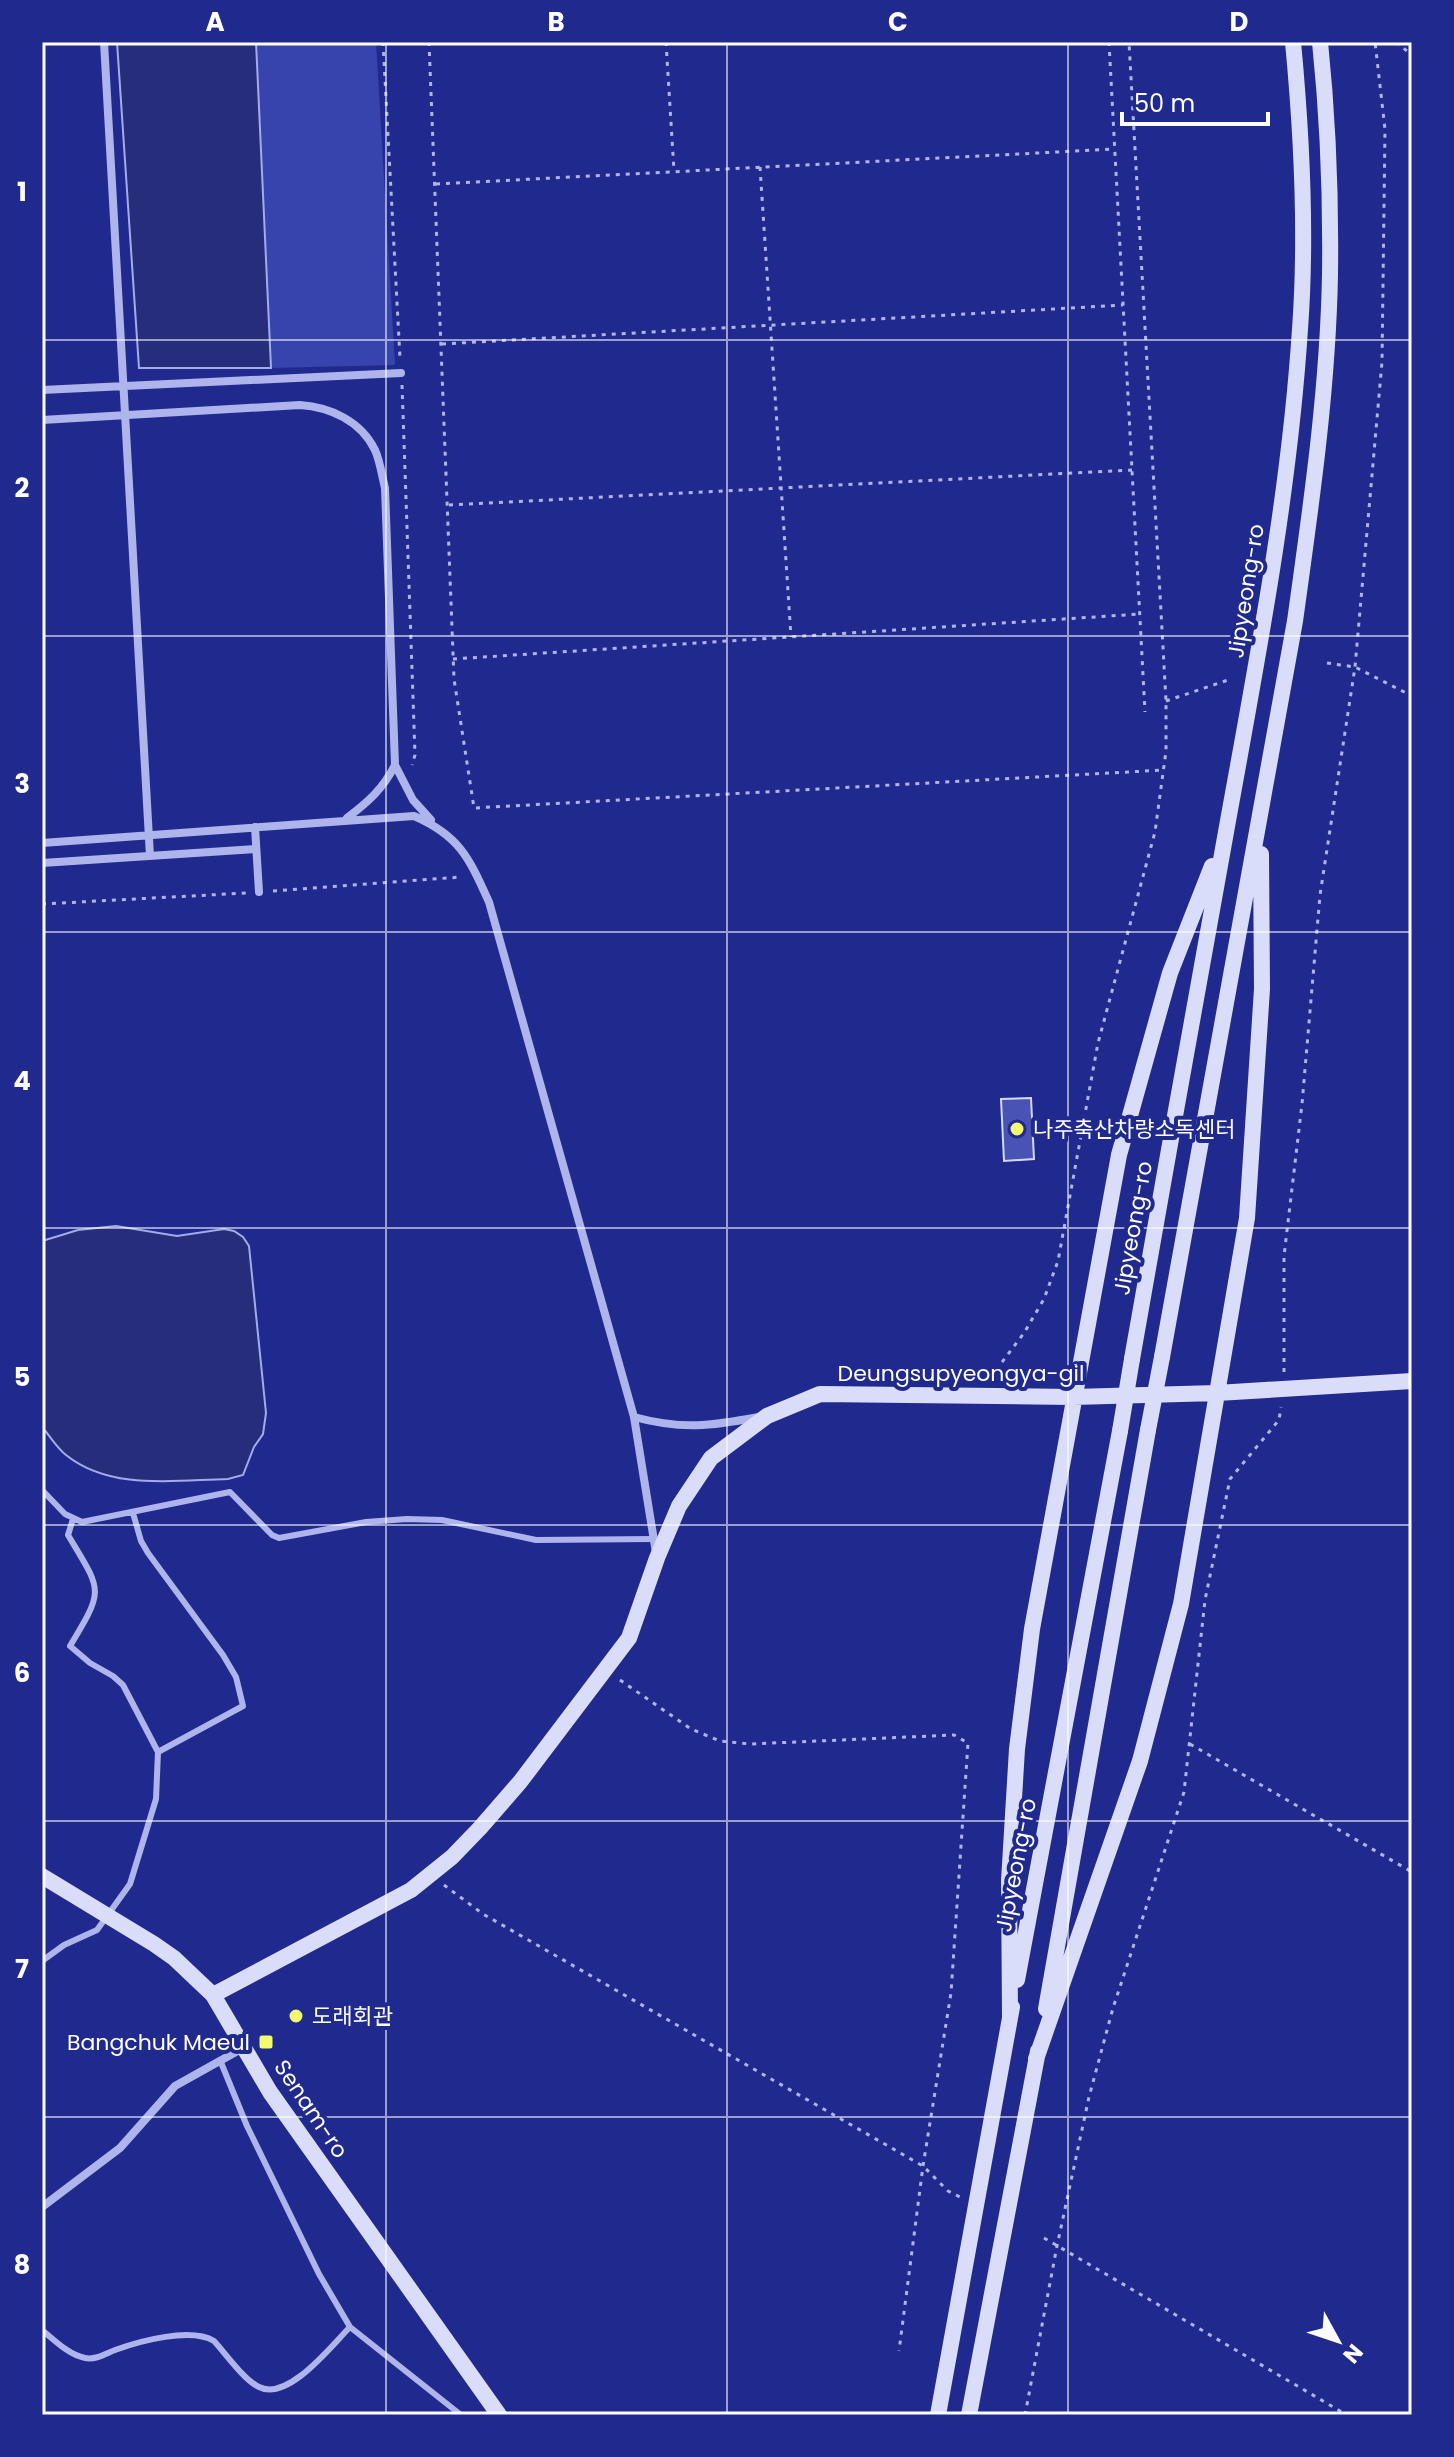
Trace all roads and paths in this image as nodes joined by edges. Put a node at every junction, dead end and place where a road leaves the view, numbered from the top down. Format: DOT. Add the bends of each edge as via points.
graph roads {
  1 [pos="104,42"];
  2 [pos="383,42"];
  3 [pos="429,42"];
  4 [pos="666,42"];
  5 [pos="1109,42"];
  6 [pos="1129,42"];
  7 [pos="1293,42"];
  8 [pos="1320,42"];
  9 [pos="1396,42"];
  10 [pos="1412,55"];
  11 [pos="1115,149"];
  12 [pos="760,167"];
  13 [pos="674,171"];
  14 [pos="436,184"];
  15 [pos="1123,305"];
  16 [pos="771,325"];
  17 [pos="442,344"];
  18 [pos="401,373"];
  19 [pos="124,386"];
  20 [pos="42,390"];
  21 [pos="124,415"];
  22 [pos="42,420"];
  23 [pos="1132,470"];
  24 [pos="781,488"];
  25 [pos="447,505"];
  26 [pos="1140,614"];
  27 [pos="791,637"];
  28 [pos="453,659"];
  29 [pos="1327,663"];
  30 [pos="1231,679"];
  31 [pos="1412,696"];
  32 [pos="1166,701"];
  33 [pos="1145,712"];
  34 [pos="395,765"];
  35 [pos="1164,770"];
  36 [pos="402,780"];
  37 [pos="1261,812"];
  38 [pos="345,820"];
  39 [pos="438,826"];
  40 [pos="255,827"];
  41 [pos="1226,831"];
  42 [pos="147,835"];
  43 [pos="42,843"];
  44 [pos="256,849"];
  45 [pos="150,856"];
  46 [pos="42,863"];
  47 [pos="259,892"];
  48 [pos="1412,1381"];
  49 [pos="1217,1393"];
  50 [pos="977,1395"];
  51 [pos="1073,1397"];
  52 [pos="767,1416"];
  53 [pos="634,1417"];
  54 [pos="42,1490"];
  55 [pos="133,1513"];
  56 [pos="73,1519"];
  57 [pos="654,1539"];
  58 [pos="657,1558"];
  59 [pos="606,1670"];
  60 [pos="1189,1743"];
  61 [pos="158,1752"];
  62 [pos="1412,1872"];
  63 [pos="432,1875"];
  64 [pos="42,1876"];
  65 [pos="109,1915"];
  66 [pos="42,1961"];
  67 [pos="213,1995"];
  68 [pos="1010,2017"];
  69 [pos="244,2047"];
  70 [pos="1036,2059"];
  71 [pos="220,2060"];
  72 [pos="923,2166"];
  73 [pos="964,2199"];
  74 [pos="42,2207"];
  75 [pos="1044,2238"];
  76 [pos="350,2327"];
  77 [pos="43,2333"];
  78 [pos="899,2351"];
  79 [pos="461,2415"];
  80 [pos="499,2415"];
  81 [pos="938,2415"];
  82 [pos="969,2415"];
  83 [pos="1347,2415"];
  1 -- 19 [label="street"];
  2 -- 18 [label="path"];
  3 -- 14 [label="path"];
  4 -- 13 [label="path"];
  5 -- 11 [label="path"];
  6 -- 32 [label="path"];
  7 -- 41 [label="main road, Jipyeong-ro" via="1303,215 1298,355 1269,601"];
  8 -- 37 [label="main road" via="1329,158 1330,276 1323,392 1295,621"];
  9 -- 10 [label="path"];
  11 -- 12 [label="path"];
  11 -- 15 [label="path"];
  12 -- 13 [label="path"];
  12 -- 16 [label="path"];
  13 -- 14 [label="path"];
  14 -- 17 [label="path"];
  15 -- 16 [label="path"];
  15 -- 23 [label="path"];
  16 -- 17 [label="path"];
  16 -- 24 [label="path"];
  17 -- 25 [label="path"];
  18 -- 19 [label="street"];
  18 -- 36 [label="path" via="415,755"];
  19 -- 20 [label="street"];
  19 -- 21 [label="street"];
  21 -- 22 [label="street"];
  21 -- 34 [label="street" via="317,406 346,418 367,439 385,488"];
  21 -- 42 [label="street"];
  23 -- 24 [label="path"];
  23 -- 26 [label="path"];
  24 -- 25 [label="path"];
  24 -- 27 [label="path"];
  25 -- 28 [label="path"];
  26 -- 27 [label="path"];
  26 -- 33 [label="path"];
  27 -- 28 [label="path"];
  28 -- 35 [label="path" via="474,808"];
  29 -- 31 [label="path" via="1355,667"];
  30 -- 32 [label="path"];
  32 -- 35 [label="path"];
  34 -- 36 [label="street"];
  34 -- 38 [label="street" via="376,795"];
  35 -- 50 [label="path" via="1155,832 1098,1043 1058,1261 1024,1333"];
  36 -- 39 [label="street"];
  37 -- 49 [label="main road" via="1262,989 1247,1218"];
  37 -- 70 [label="main road, bridge"];
  38 -- 39 [label="street" via="414,816"];
  38 -- 40 [label="street"];
  39 -- 53 [label="street" via="458,844 489,902"];
  40 -- 42 [label="street"];
  40 -- 44 [label="street"];
  41 -- 51 [label="main road" via="1170,973 1119,1155"];
  41 -- 68 [label="main road, Jipyeong-ro, bridge"];
  42 -- 43 [label="street"];
  42 -- 45 [label="street"];
  44 -- 45 [label="street"];
  44 -- 47 [label="street"];
  45 -- 46 [label="street"];
  48 -- 49 [label="main road, Deungsupyeongya-gil"];
  49 -- 51 [label="main road, Deungsupyeongya-gil"];
  49 -- 70 [label="main road" via="1181,1604 1140,1761"];
  50 -- 51 [label="main road, Deungsupyeongya-gil"];
  50 -- 52 [label="main road, Deungsupyeongya-gil" via="820,1394"];
  51 -- 68 [label="main road" via="1032,1629 1017,1749 1009,1881"];
  52 -- 53 [label="street" via="688,1426"];
  52 -- 58 [label="main road, Deungsupyeongya-gil" via="711,1458 679,1506"];
  53 -- 57 [label="street"];
  54 -- 56 [label="lane"];
  55 -- 56 [label="lane" via="91,1522"];
  55 -- 57 [label="lane" via="224,1491 279,1538 407,1519 442,1520 536,1540"];
  55 -- 61 [label="lane" via="148,1553 236,1677 243,1706"];
  56 -- 61 [label="lane" via="68,1535 96,1590 92,1611 70,1646 123,1685"];
  57 -- 58 [label="street"];
  58 -- 59 [label="main road, Deungsupyeongya-gil" via="637,1622"];
  59 -- 63 [label="main road, Deungsupyeongya-gil" via="510,1794"];
  59 -- 72 [label="path" via="691,1729 720,1741 954,1735 968,1743 951,1993"];
  60 -- 62 [label="path"];
  61 -- 65 [label="lane" via="156,1799 148,1826 130,1884"];
  63 -- 67 [label="main road, Deungsupyeongya-gil" via="393,1902"];
  63 -- 72 [label="path" via="483,1914"];
  64 -- 65 [label="main road, Senam-ro"];
  65 -- 66 [label="lane" via="97,1930"];
  65 -- 67 [label="main road, Senam-ro" via="174,1958"];
  67 -- 69 [label="main road, Senam-ro"];
  68 -- 81 [label="main road, Jipyeong-ro"];
  69 -- 71 [label="street"];
  69 -- 80 [label="main road, Senam-ro" via="270,2092"];
  70 -- 82 [label="main road"];
  71 -- 74 [label="street" via="175,2086 120,2148"];
  71 -- 76 [label="lane" via="266,2166"];
  72 -- 73 [label="path"];
  72 -- 78 [label="path"];
  75 -- 83 [label="path"];
  76 -- 77 [label="lane" via="290,2384 268,2389 254,2384 206,2336 154,2339 88,2358"];
  76 -- 79 [label="lane"];
}
